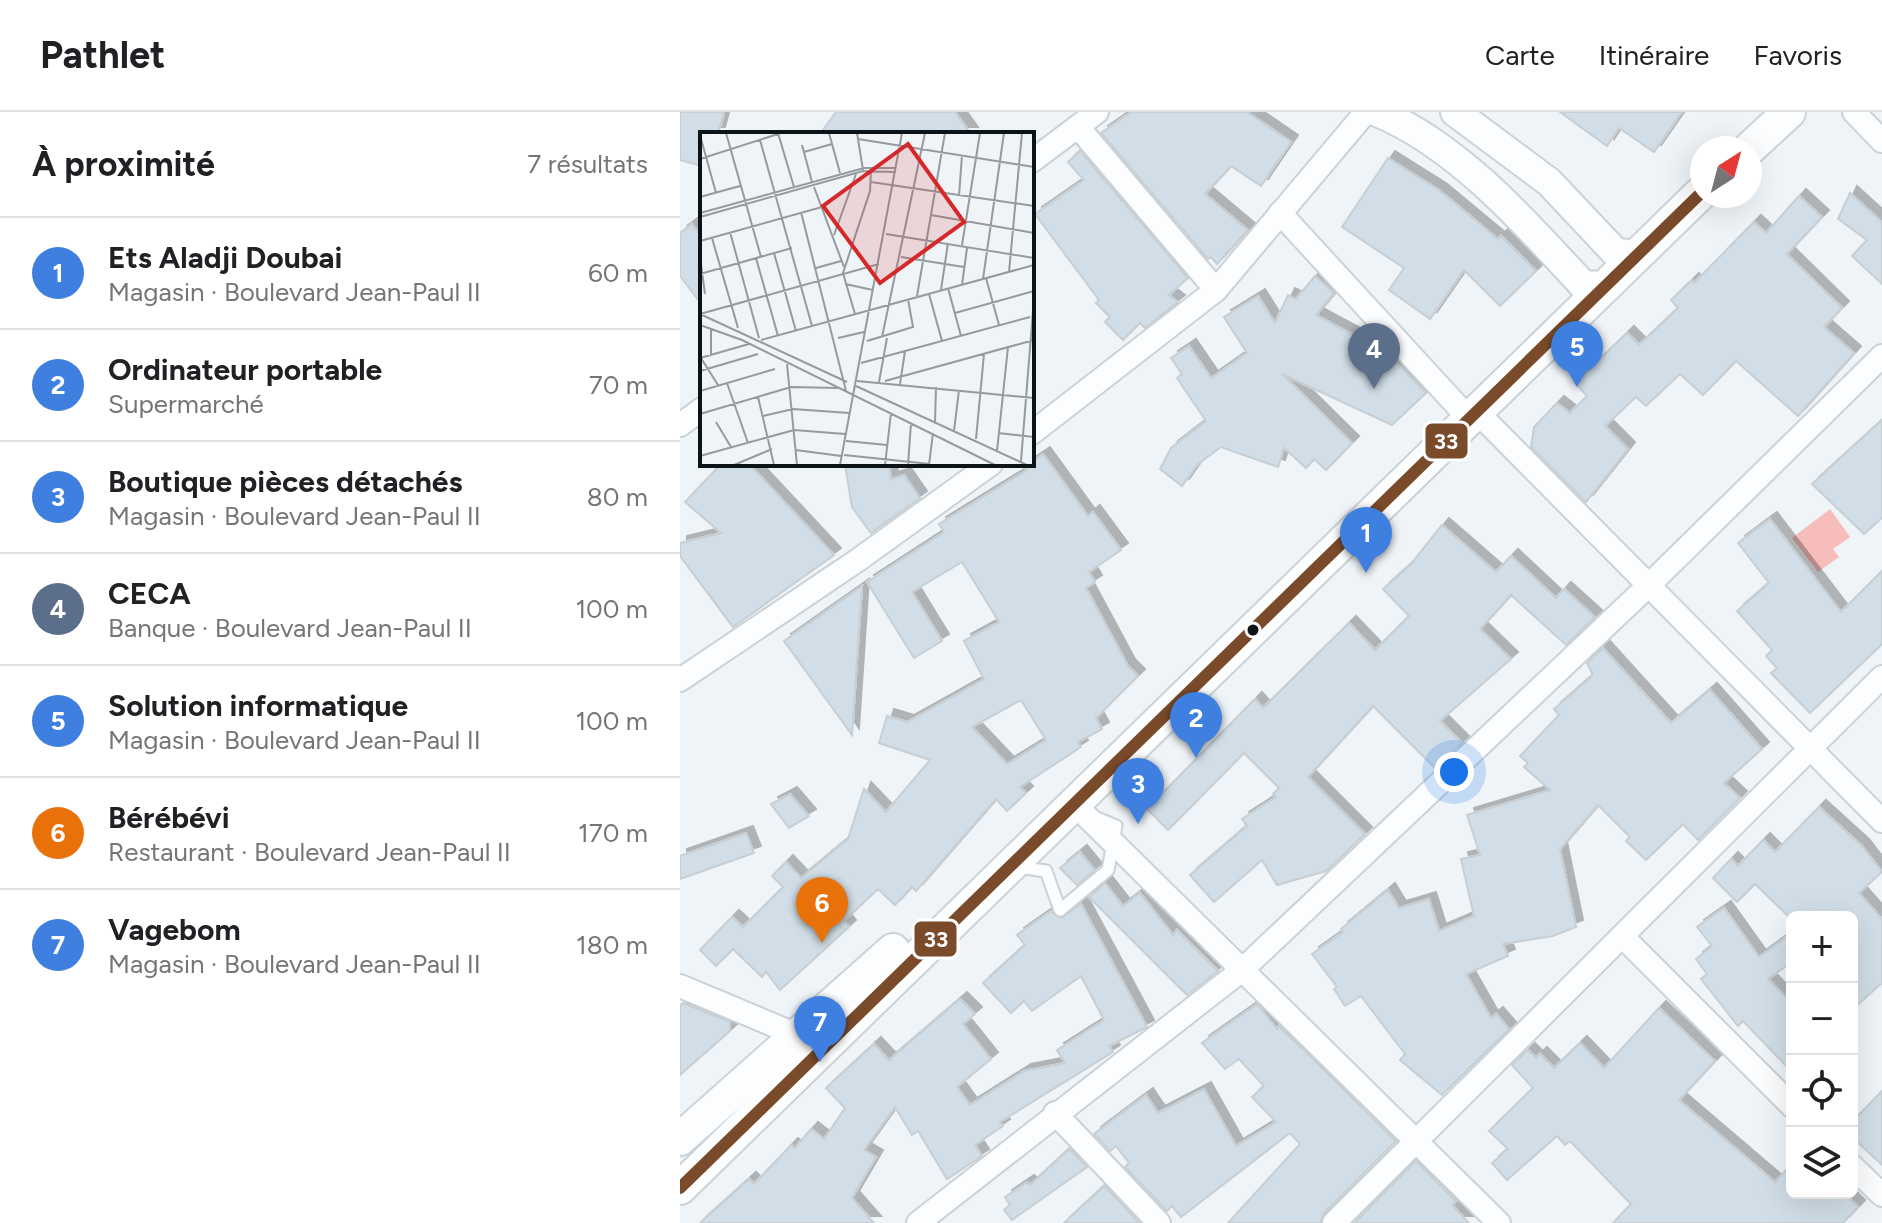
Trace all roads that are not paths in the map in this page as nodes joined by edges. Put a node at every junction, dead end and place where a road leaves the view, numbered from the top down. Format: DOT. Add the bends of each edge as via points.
graph roads {
  1 [pos="1097,112"];
  2 [pos="1366,112"];
  3 [pos="1377,112"];
  4 [pos="1455,112"];
  5 [pos="1767,112"];
  6 [pos="1789,112"];
  7 [pos="1854,112"];
  8 [pos="1078,127"];
  9 [pos="1741,136"];
  10 [pos="1762,137"];
  11 [pos="1882,141"];
  12 [pos="1034,160"];
  13 [pos="1690,185"];
  14 [pos="1690,202"];
  15 [pos="1280,213"];
  16 [pos="1624,254"];
  17 [pos="1594,285"];
  18 [pos="1216,290"];
  19 [pos="1882,356"];
  20 [pos="700,410"];
  21 [pos="1470,412"];
  22 [pos="680,425"];
  23 [pos="1034,431"];
  24 [pos="988,466"];
  25 [pos="1648,586"];
  26 [pos="1882,677"];
  27 [pos="680,680"];
  28 [pos="1808,749"];
  29 [pos="1072,806"];
  30 [pos="1882,821"];
  31 [pos="1008,866"];
  32 [pos="1622,936"];
  33 [pos="1242,970"];
  34 [pos="680,986"];
  35 [pos="797,1035"];
  36 [pos="1786,1100"];
  37 [pos="1055,1113"];
  38 [pos="680,1139"];
  39 [pos="1417,1140"];
  40 [pos="1858,1172"];
  41 [pos="680,1188"];
  42 [pos="1882,1195"];
  43 [pos="918,1223"];
  44 [pos="1159,1223"];
  45 [pos="1334,1223"];
  46 [pos="1499,1223"];
  1 -- 8 [label="street"];
  2 -- 15 [label="street"];
  3 -- 17 [label="street" via="1429,141 1485,183"];
  4 -- 16 [label="street" via="1549,182"];
  5 -- 9 [label="main road"];
  6 -- 10 [label="main road"];
  7 -- 11 [label="street"];
  8 -- 12 [label="street"];
  8 -- 18 [label="street"];
  13 -- 16 [label="main road"];
  14 -- 16 [label="main road"];
  15 -- 18 [label="street"];
  15 -- 21 [label="street"];
  16 -- 17 [label="main road"];
  17 -- 21 [label="main road"];
  18 -- 23 [label="street"];
  19 -- 25 [label="street"];
  20 -- 22 [label="street"];
  21 -- 25 [label="street"];
  21 -- 29 [label="main road"];
  21 -- 35 [label="main road"];
  24 -- 27 [label="street"];
  25 -- 28 [label="street"];
  25 -- 33 [label="street"];
  26 -- 28 [label="street"];
  28 -- 30 [label="street"];
  28 -- 32 [label="street"];
  29 -- 31 [label="main road"];
  29 -- 31 [label="lane" via="1116,826 1108,870 1060,910 1046,871"];
  29 -- 33 [label="street"];
  31 -- 41 [label="main road"];
  32 -- 36 [label="street"];
  32 -- 39 [label="street"];
  33 -- 37 [label="street"];
  33 -- 39 [label="street"];
  34 -- 35 [label="street"];
  35 -- 38 [label="main road"];
  37 -- 43 [label="street"];
  37 -- 44 [label="street"];
  39 -- 45 [label="street"];
  39 -- 46 [label="street"];
  40 -- 42 [label="street"];
}
